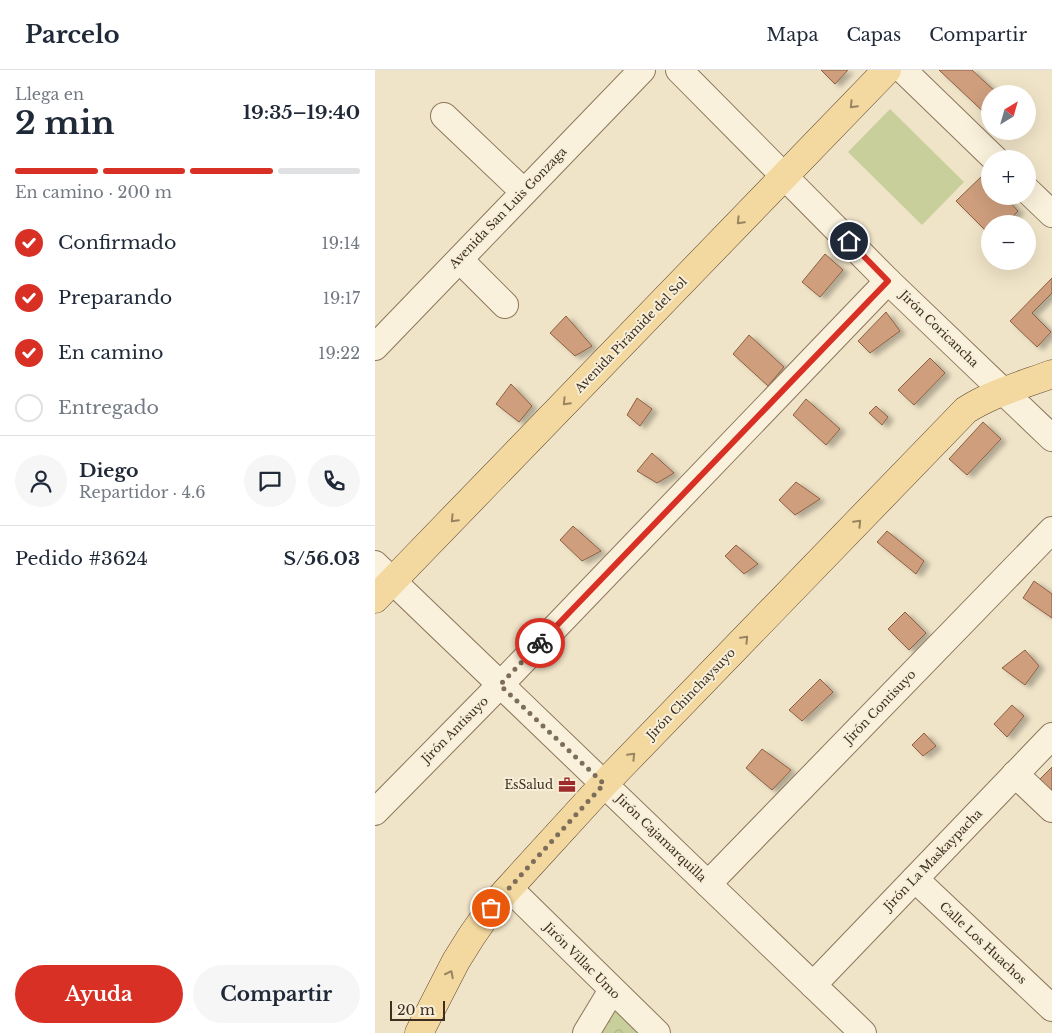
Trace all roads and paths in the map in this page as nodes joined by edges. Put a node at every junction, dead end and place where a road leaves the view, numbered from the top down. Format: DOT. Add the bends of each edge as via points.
graph roads {
  1 [pos="642,70"];
  2 [pos="679,70"];
  3 [pos="887,70"];
  4 [pos="903,70"];
  5 [pos="444,116"];
  6 [pos="986,150"];
  7 [pos="784,175"];
  8 [pos="524,192"];
  9 [pos="1036,199"];
  10 [pos="1052,214"];
  11 [pos="460,260"];
  12 [pos="888,281"];
  13 [pos="505,305"];
  14 [pos="375,347"];
  15 [pos="1052,374"];
  16 [pos="1003,391"];
  17 [pos="1052,438"];
  18 [pos="1052,530"];
  19 [pos="381,582"];
  20 [pos="500,685"];
  21 [pos="1052,736"];
  22 [pos="1015,774"];
  23 [pos="604,784"];
  24 [pos="1052,809"];
  25 [pos="375,812"];
  26 [pos="915,879"];
  27 [pos="708,884"];
  28 [pos="509,888"];
  29 [pos="813,985"];
  30 [pos="613,990"];
  31 [pos="1052,1008"];
  32 [pos="419,1033"];
  33 [pos="586,1033"];
  34 [pos="657,1033"];
  35 [pos="863,1033"];
  1 -- 8 [label="street, Avenida San Luis Gonzaga"];
  2 -- 7 [label="street, Jirón Coricancha"];
  3 -- 7 [label="main road, Avenida Pirámide del Sol, one-way"];
  4 -- 6 [label="street"];
  5 -- 8 [label="street"];
  7 -- 12 [label="street, Jirón Coricancha"];
  7 -- 19 [label="main road, Avenida Pirámide del Sol, one-way"];
  8 -- 11 [label="street, Avenida San Luis Gonzaga"];
  9 -- 10 [label="street"];
  11 -- 13 [label="street"];
  11 -- 14 [label="street, Avenida San Luis Gonzaga"];
  12 -- 16 [label="street, Jirón Coricancha"];
  12 -- 20 [label="street, Jirón Antisuyo"];
  15 -- 16 [label="main road, Jirón Chinchaysuyo"];
  16 -- 17 [label="street, Jirón Coricancha"];
  23 -- 16 [label="main road, Jirón Chinchaysuyo, one-way" via="966,410"];
  18 -- 27 [label="street, Jirón Contisuyo"];
  19 -- 20 [label="street, Jirón Cajamarquilla"];
  20 -- 23 [label="street, Jirón Cajamarquilla"];
  20 -- 25 [label="street, Jirón Antisuyo"];
  21 -- 22 [label="street, Jirón La Maskaypacha"];
  22 -- 24 [label="street"];
  22 -- 26 [label="street, Jirón La Maskaypacha"];
  23 -- 27 [label="street, Jirón Cajamarquilla"];
  23 -- 28 [label="main road, Jirón Chinchaysuyo"];
  26 -- 29 [label="street, Jirón La Maskaypacha"];
  26 -- 31 [label="street, Calle Los Huachos"];
  27 -- 29 [label="street, Jirón Cajamarquilla"];
  28 -- 30 [label="street, Jirón Villac Umo"];
  32 -- 28 [label="main road, Jirón Chinchaysuyo, one-way" via="471,937"];
  29 -- 35 [label="street, Jirón Cajamarquilla"];
  30 -- 33 [label="street"];
  30 -- 34 [label="street, Jirón Villac Umo"];
}
